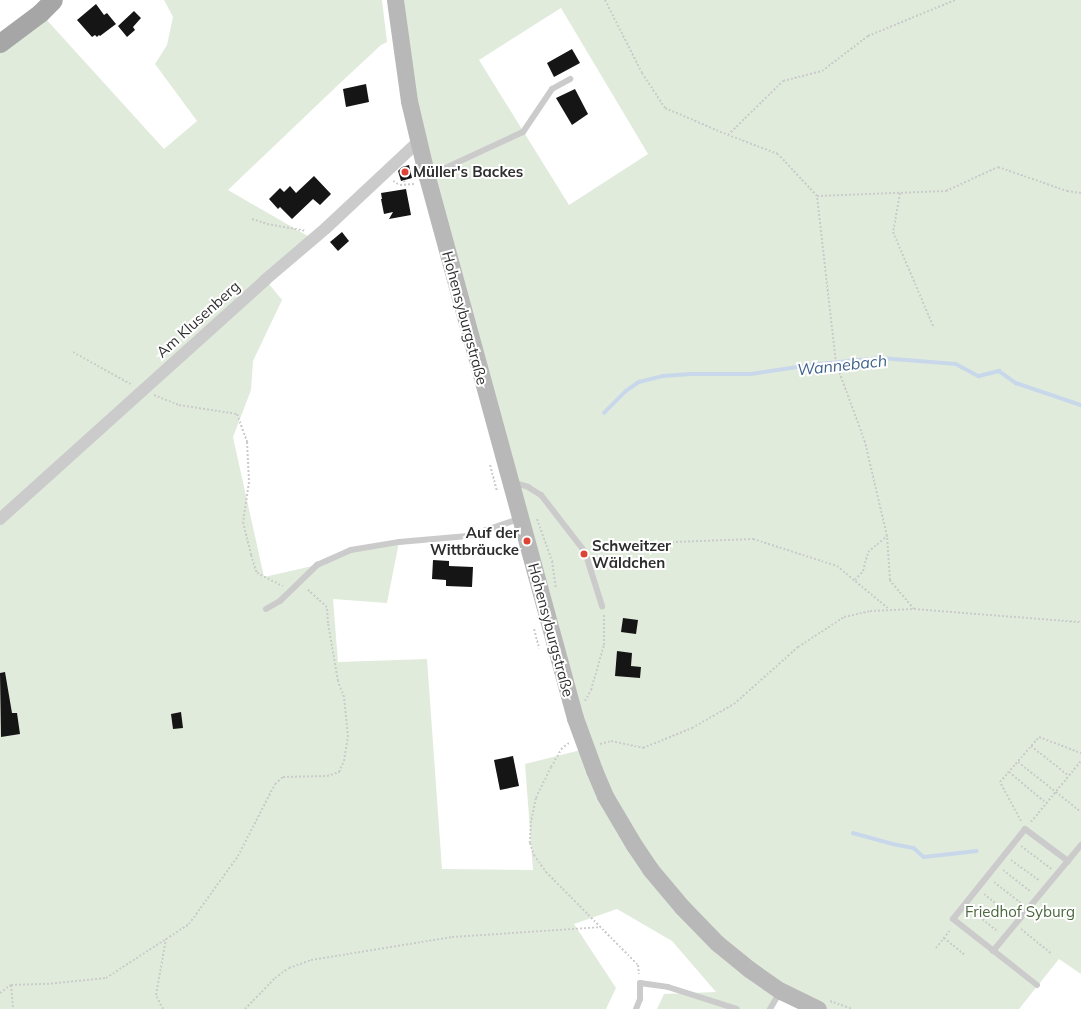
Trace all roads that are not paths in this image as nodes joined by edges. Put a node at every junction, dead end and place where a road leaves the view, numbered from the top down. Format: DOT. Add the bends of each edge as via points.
graph roads {
  1 [pos="53,0"];
  2 [pos="394,0"];
  3 [pos="0,42"];
  4 [pos="570,80"];
  5 [pos="418,142"];
  6 [pos="428,180"];
  7 [pos="510,481"];
  8 [pos="520,518"];
  9 [pos="0,520"];
  10 [pos="602,606"];
  11 [pos="266,609"];
  12 [pos="1081,845"];
  13 [pos="1068,861"];
  14 [pos="993,951"];
  15 [pos="1037,985"];
  16 [pos="781,991"];
  17 [pos="823,1004"];
  18 [pos="636,1009"];
  19 [pos="737,1009"];
  20 [pos="770,1009"];
  1 -- 3 [label="main road" via="40,13"];
  2 -- 5 [label="main road, Hohensyburgstraße" via="409,101"];
  4 -- 6 [label="lane" via="552,89 523,132"];
  5 -- 6 [label="main road, Hohensyburgstraße"];
  5 -- 9 [label="street, Am Klusenberg"];
  6 -- 7 [label="main road, Hohensyburgstraße"];
  7 -- 8 [label="main road, Hohensyburgstraße"];
  7 -- 10 [label="lane" via="541,495 585,552"];
  8 -- 11 [label="lane" via="468,536 399,542 351,550 317,565 280,601"];
  8 -- 16 [label="main road, Hohensyburgstraße" via="578,725 606,796 650,869 682,907 717,943 748,969"];
  12 -- 13 [label="lane"];
  13 -- 14 [label="lane"];
  13 -- 14 [label="lane" via="1025,829 953,919"];
  14 -- 15 [label="lane"];
  16 -- 17 [label="main road, Hohensyburgstraße"];
  16 -- 20 [label="lane"];
  18 -- 19 [label="lane" via="640,999 640,983 668,987"];
}
